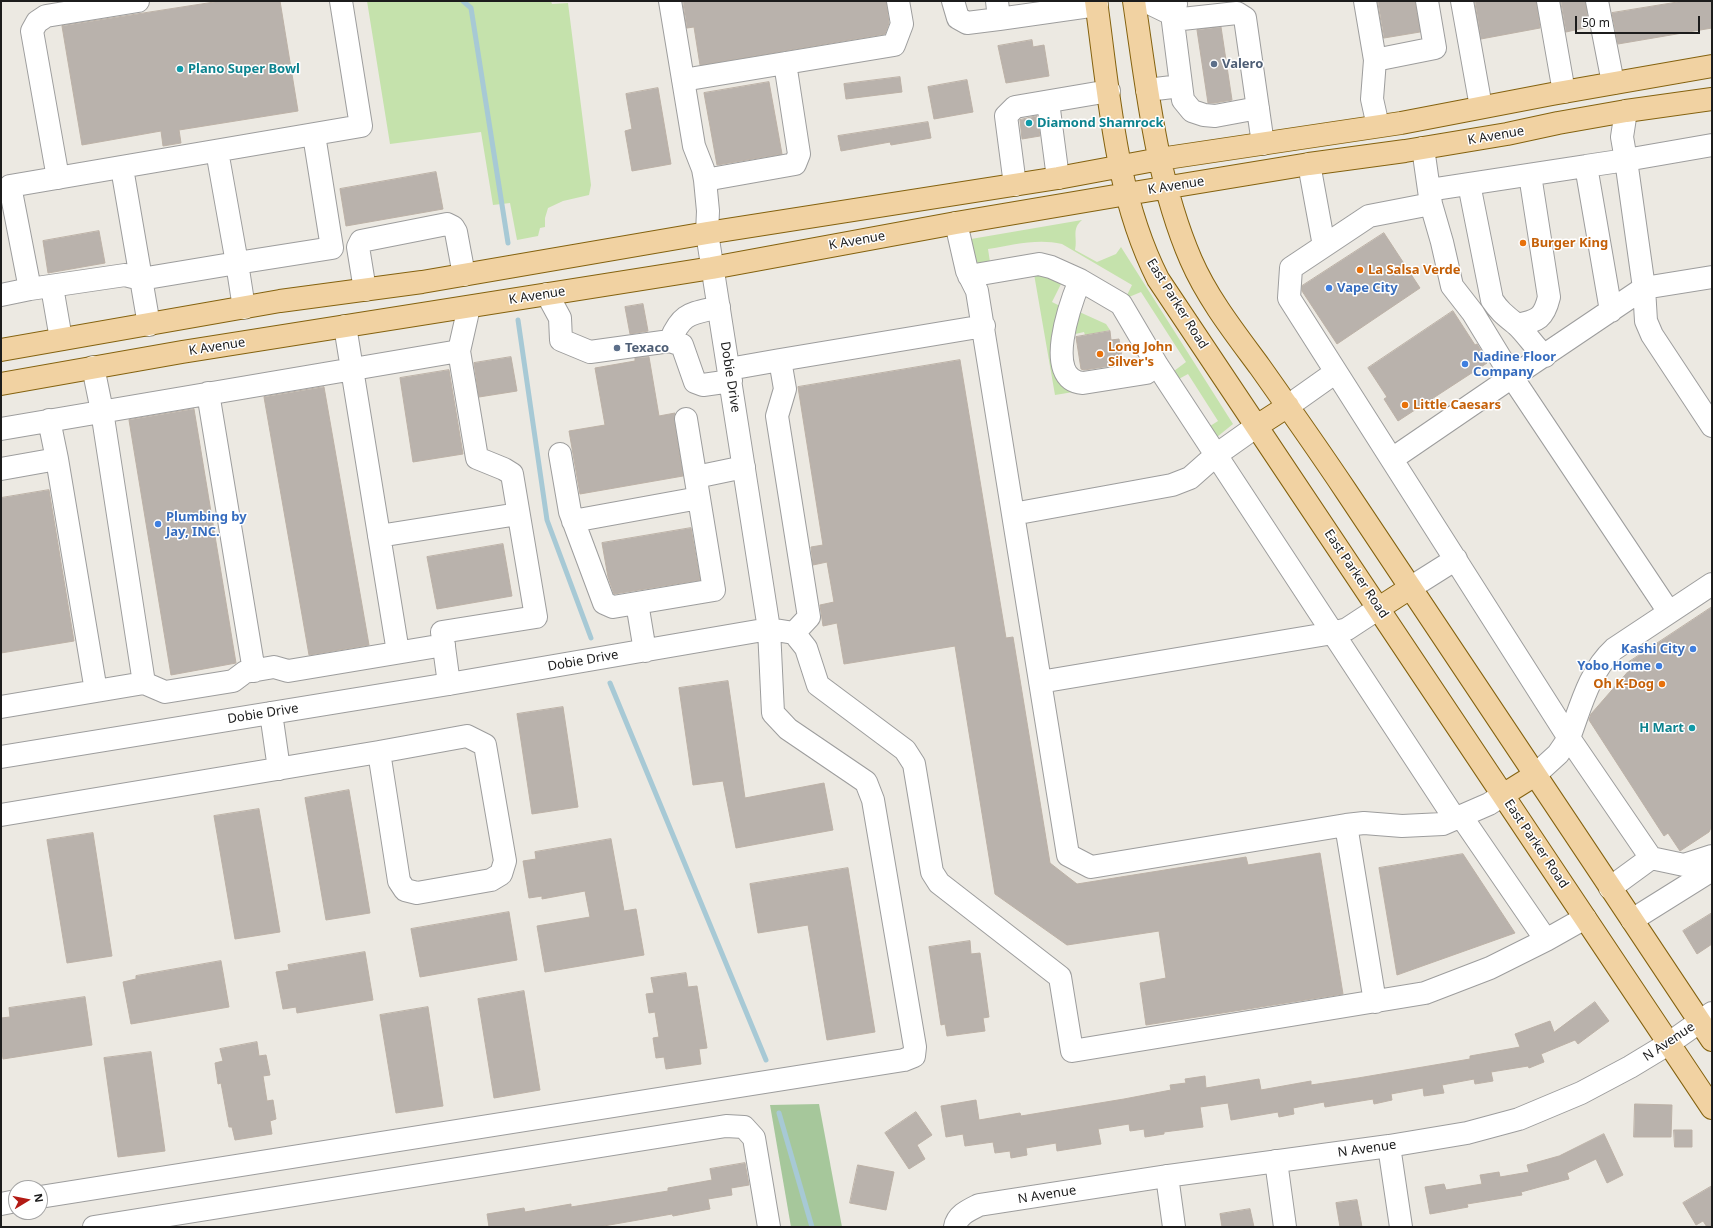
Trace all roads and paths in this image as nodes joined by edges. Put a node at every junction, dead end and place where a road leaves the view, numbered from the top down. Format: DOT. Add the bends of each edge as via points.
graph roads {
  1 [pos="138,1"];
  2 [pos="341,1"];
  3 [pos="670,1"];
  4 [pos="898,1"];
  5 [pos="953,1"];
  6 [pos="1134,1"];
  7 [pos="1145,1"];
  8 [pos="1365,1"];
  9 [pos="1427,1"];
  10 [pos="1462,1"];
  11 [pos="1548,1"];
  12 [pos="1602,2"];
  13 [pos="1096,3"];
  14 [pos="1050,6"];
  15 [pos="1174,8"];
  16 [pos="998,10"];
  17 [pos="1375,60"];
  18 [pos="785,63"];
  19 [pos="1712,66"];
  20 [pos="683,80"];
  21 [pos="1617,83"];
  22 [pos="1181,86"];
  23 [pos="1147,90"];
  24 [pos="1109,91"];
  25 [pos="1564,92"];
  26 [pos="1712,99"];
  27 [pos="1048,102"];
  28 [pos="1482,107"];
  29 [pos="1258,108"];
  30 [pos="1626,111"];
  31 [pos="1378,126"];
  32 [pos="314,134"];
  33 [pos="1263,144"];
  34 [pos="1712,145"];
  35 [pos="1423,148"];
  36 [pos="218,151"];
  37 [pos="1160,159"];
  38 [pos="1626,160"];
  39 [pos="1309,164"];
  40 [pos="1120,166"];
  41 [pos="1586,166"];
  42 [pos="122,168"];
  43 [pos="1530,175"];
  44 [pos="58,178"];
  45 [pos="1058,178"];
  46 [pos="705,180"];
  47 [pos="1469,184"];
  48 [pos="1015,185"];
  49 [pos="1167,188"];
  50 [pos="1127,194"];
  51 [pos="1430,197"];
  52 [pos="956,223"];
  53 [pos="707,233"];
  54 [pos="1324,246"];
  55 [pos="237,263"];
  56 [pos="712,268"];
  57 [pos="464,275"];
  58 [pos="969,276"];
  59 [pos="1712,277"];
  60 [pos="141,279"];
  61 [pos="1080,280"];
  62 [pos="52,287"];
  63 [pos="1644,288"];
  64 [pos="30,289"];
  65 [pos="364,290"];
  66 [pos="547,294"];
  67 [pos="1,295"];
  68 [pos="470,307"];
  69 [pos="719,307"];
  70 [pos="244,308"];
  71 [pos="1611,311"];
  72 [pos="149,324"];
  73 [pos="1517,325"];
  74 [pos="345,326"];
  75 [pos="984,326"];
  76 [pos="61,339"];
  77 [pos="249,341"];
  78 [pos="670,341"];
  79 [pos="1,350"];
  80 [pos="459,351"];
  81 [pos="1545,356"];
  82 [pos="780,360"];
  83 [pos="1157,365"];
  84 [pos="93,367"];
  85 [pos="352,369"];
  86 [pos="1336,372"];
  87 [pos="730,375"];
  88 [pos="1512,378"];
  89 [pos="1,384"];
  90 [pos="208,393"];
  91 [pos="1288,406"];
  92 [pos="102,411"];
  93 [pos="686,419"];
  94 [pos="49,420"];
  95 [pos="1257,426"];
  96 [pos="1712,426"];
  97 [pos="1,428"];
  98 [pos="560,454"];
  99 [pos="1216,456"];
  100 [pos="57,459"];
  101 [pos="1392,459"];
  102 [pos="744,467"];
  103 [pos="1,469"];
  104 [pos="696,477"];
  105 [pos="699,498"];
  106 [pos="518,514"];
  107 [pos="1013,514"];
  108 [pos="573,521"];
  109 [pos="379,536"];
  110 [pos="1456,559"];
  111 [pos="1712,584"];
  112 [pos="1410,588"];
  113 [pos="637,603"];
  114 [pos="1379,608"];
  115 [pos="1669,612"];
  116 [pos="769,629"];
  117 [pos="794,633"];
  118 [pos="1333,634"];
  119 [pos="444,645"];
  120 [pos="645,650"];
  121 [pos="398,652"];
  122 [pos="254,671"];
  123 [pos="1040,682"];
  124 [pos="144,683"];
  125 [pos="450,684"];
  126 [pos="96,691"];
  127 [pos="1,708"];
  128 [pos="271,713"];
  129 [pos="1569,738"];
  130 [pos="379,752"];
  131 [pos="1,757"];
  132 [pos="280,769"];
  133 [pos="1535,775"];
  134 [pos="1503,795"];
  135 [pos="1,815"];
  136 [pos="1458,818"];
  137 [pos="1346,825"];
  138 [pos="1712,856"];
  139 [pos="1651,858"];
  140 [pos="1712,870"];
  141 [pos="1610,888"];
  142 [pos="1585,918"];
  143 [pos="1632,920"];
  144 [pos="1546,940"];
  145 [pos="1375,1002"];
  146 [pos="1706,1017"];
  147 [pos="1712,1040"];
  148 [pos="1668,1044"];
  149 [pos="1712,1108"];
  150 [pos="1389,1146"];
  151 [pos="1276,1161"];
  152 [pos="1167,1176"];
  153 [pos="48,1196"];
  154 [pos="94,1227"];
  155 [pos="769,1227"];
  156 [pos="955,1227"];
  157 [pos="1174,1227"];
  158 [pos="1285,1227"];
  159 [pos="1401,1227"];
  1 -- 44 [label="street" via="46,16 37,22 32,31"];
  2 -- 32 [label="street" via="361,126"];
  3 -- 20 [label="street, Dobie Drive"];
  4 -- 18 [label="street" via="902,24 894,45"];
  5 -- 16 [label="street" via="958,18 967,23"];
  6 -- 23 [label="main road"];
  7 -- 15 [label="street"];
  8 -- 17 [label="street"];
  9 -- 17 [label="street" via="1435,48"];
  10 -- 28 [label="street"];
  11 -- 25 [label="street"];
  12 -- 21 [label="street"];
  13 -- 14 [label="street"];
  13 -- 24 [label="main road, East Parker Road"];
  14 -- 16 [label="street"];
  15 -- 22 [label="street"];
  15 -- 29 [label="street" via="1182,19 1237,13 1245,18"];
  17 -- 31 [label="street" via="1372,98"];
  18 -- 20 [label="street"];
  18 -- 46 [label="street" via="799,154 795,164"];
  19 -- 21 [label="main road"];
  20 -- 46 [label="street, Dobie Drive" via="694,146"];
  21 -- 25 [label="main road"];
  21 -- 30 [label="main road"];
  22 -- 23 [label="street"];
  22 -- 29 [label="street" via="1183,100 1192,111 1204,115 1215,116"];
  23 -- 37 [label="main road"];
  24 -- 27 [label="street"];
  24 -- 40 [label="main road, East Parker Road"];
  25 -- 28 [label="main road"];
  26 -- 30 [label="main road, K Avenue"];
  27 -- 45 [label="street"];
  27 -- 48 [label="street" via="1015,107 1006,116"];
  28 -- 31 [label="main road"];
  29 -- 33 [label="street"];
  30 -- 35 [label="main road, K Avenue"];
  30 -- 38 [label="street" via="1622,137"];
  31 -- 33 [label="main road"];
  32 -- 36 [label="street"];
  32 -- 55 [label="street" via="332,248"];
  33 -- 37 [label="main road"];
  34 -- 38 [label="street"];
  35 -- 39 [label="main road, K Avenue"];
  35 -- 51 [label="street"];
  36 -- 42 [label="street"];
  36 -- 55 [label="street"];
  37 -- 40 [label="main road"];
  37 -- 49 [label="main road"];
  38 -- 41 [label="street"];
  38 -- 63 [label="street"];
  39 -- 49 [label="main road, K Avenue"];
  39 -- 54 [label="street"];
  40 -- 45 [label="main road"];
  40 -- 50 [label="main road, East Parker Road"];
  41 -- 43 [label="street"];
  41 -- 71 [label="street"];
  42 -- 44 [label="street"];
  42 -- 60 [label="street"];
  43 -- 47 [label="street"];
  43 -- 73 [label="street" via="1549,297 1541,317"];
  44 -- 64 [label="street" via="10,186"];
  45 -- 48 [label="main road"];
  46 -- 53 [label="street, Dobie Drive"];
  47 -- 51 [label="street"];
  47 -- 73 [label="street" via="1492,300 1500,311"];
  48 -- 53 [label="main road"];
  49 -- 50 [label="main road, K Avenue"];
  49 -- 91 [label="main road" via="1182,237 1202,281 1223,316"];
  50 -- 52 [label="main road, K Avenue"];
  50 -- 95 [label="main road, East Parker Road" via="1146,255 1158,279"];
  51 -- 54 [label="street" via="1369,216"];
  51 -- 88 [label="street" via="1452,286 1472,313"];
  52 -- 56 [label="main road, K Avenue"];
  52 -- 58 [label="street"];
  53 -- 56 [label="street, Dobie Drive"];
  53 -- 57 [label="main road"];
  54 -- 86 [label="street" via="1291,268 1289,298"];
  55 -- 60 [label="street"];
  55 -- 70 [label="street"];
  56 -- 66 [label="main road, K Avenue"];
  56 -- 69 [label="street, Dobie Drive"];
  57 -- 65 [label="main road"];
  57 -- 65 [label="street" via="456,232 447,224 361,241 358,247"];
  57 -- 68 [label="main road"];
  58 -- 61 [label="street" via="1039,264"];
  58 -- 75 [label="street" via="977,291"];
  59 -- 63 [label="street"];
  60 -- 62 [label="street" via="125,275"];
  60 -- 72 [label="street"];
  61 -- 83 [label="street" via="1121,304"];
  61 -- 83 [label="street" via="1063,334 1064,370 1068,378 1084,383 1146,373"];
  62 -- 64 [label="street"];
  62 -- 76 [label="street"];
  63 -- 71 [label="street"];
  63 -- 96 [label="street" via="1646,321 1652,335"];
  64 -- 67 [label="street"];
  65 -- 70 [label="main road"];
  66 -- 68 [label="main road, K Avenue"];
  66 -- 78 [label="street" via="560,318 561,340 590,352"];
  68 -- 74 [label="main road, K Avenue"];
  68 -- 80 [label="street"];
  69 -- 78 [label="street" via="689,314 676,326"];
  69 -- 87 [label="street, Dobie Drive"];
  70 -- 72 [label="main road"];
  70 -- 77 [label="main road"];
  71 -- 81 [label="street"];
  72 -- 76 [label="main road"];
  73 -- 81 [label="street"];
  74 -- 77 [label="main road, K Avenue"];
  74 -- 85 [label="street"];
  75 -- 82 [label="street"];
  75 -- 107 [label="street"];
  76 -- 79 [label="main road"];
  77 -- 84 [label="main road, K Avenue"];
  78 -- 87 [label="street" via="682,345 695,382 703,385"];
  80 -- 85 [label="street"];
  80 -- 106 [label="street" via="477,458 512,474"];
  81 -- 88 [label="street"];
  82 -- 87 [label="street"];
  82 -- 117 [label="street" via="785,388 777,416 809,617"];
  83 -- 99 [label="street"];
  84 -- 89 [label="main road, K Avenue"];
  84 -- 92 [label="street"];
  85 -- 90 [label="street"];
  85 -- 109 [label="street"];
  86 -- 91 [label="street"];
  86 -- 101 [label="street"];
  87 -- 102 [label="street, Dobie Drive"];
  88 -- 101 [label="street"];
  88 -- 115 [label="street"];
  90 -- 92 [label="street"];
  90 -- 122 [label="street"];
  91 -- 95 [label="main road"];
  91 -- 112 [label="main road"];
  92 -- 94 [label="street"];
  92 -- 124 [label="street"];
  93 -- 104 [label="street"];
  94 -- 97 [label="street"];
  94 -- 100 [label="street"];
  95 -- 99 [label="street"];
  95 -- 114 [label="main road, East Parker Road"];
  98 -- 108 [label="street"];
  99 -- 107 [label="street" via="1190,478 1172,485"];
  99 -- 118 [label="street"];
  100 -- 103 [label="street"];
  100 -- 126 [label="street"];
  101 -- 110 [label="street"];
  102 -- 104 [label="street"];
  102 -- 116 [label="street, Dobie Drive"];
  104 -- 105 [label="street"];
  105 -- 108 [label="street"];
  105 -- 113 [label="street" via="714,590"];
  106 -- 109 [label="street"];
  106 -- 119 [label="street" via="536,617 442,632"];
  107 -- 123 [label="street"];
  108 -- 113 [label="street" via="604,603 613,607"];
  109 -- 121 [label="street"];
  110 -- 112 [label="street"];
  110 -- 129 [label="street"];
  111 -- 115 [label="street"];
  112 -- 114 [label="main road"];
  112 -- 133 [label="main road"];
  113 -- 120 [label="street"];
  114 -- 118 [label="street" via="1347,629"];
  114 -- 134 [label="main road, East Parker Road"];
  115 -- 129 [label="street" via="1614,648 1600,663 1592,677"];
  116 -- 117 [label="street"];
  116 -- 120 [label="street, Dobie Drive"];
  116 -- 153 [label="street" via="773,713 788,729 866,782 873,800 915,1047 914,1056 904,1060"];
  117 -- 145 [label="street" via="806,648 818,685 905,750 914,764 932,872 939,883 1060,977 1072,1051"];
  118 -- 123 [label="street"];
  118 -- 136 [label="street"];
  119 -- 121 [label="street"];
  119 -- 125 [label="street"];
  120 -- 125 [label="street, Dobie Drive"];
  121 -- 122 [label="street" via="288,671 274,667"];
  122 -- 124 [label="street" via="245,672 233,681 165,692"];
  123 -- 137 [label="street" via="1068,855 1091,867"];
  124 -- 126 [label="street"];
  125 -- 128 [label="street, Dobie Drive"];
  126 -- 127 [label="street"];
  128 -- 131 [label="street, Dobie Drive"];
  128 -- 132 [label="street"];
  129 -- 133 [label="street" via="1558,754"];
  129 -- 139 [label="street"];
  130 -- 130 [label="street" via="467,736 485,745 505,861 501,874 491,880 417,893 405,890 399,881"];
  130 -- 132 [label="street"];
  132 -- 135 [label="street"];
  133 -- 134 [label="main road"];
  133 -- 141 [label="main road"];
  134 -- 136 [label="street"];
  134 -- 142 [label="main road, East Parker Road"];
  136 -- 137 [label="street" via="1444,824"];
  136 -- 144 [label="street"];
  137 -- 145 [label="street"];
  138 -- 139 [label="street" via="1684,865"];
  139 -- 141 [label="street"];
  140 -- 143 [label="street"];
  141 -- 143 [label="main road"];
  142 -- 144 [label="street"];
  142 -- 148 [label="main road, East Parker Road"];
  143 -- 146 [label="main road"];
  144 -- 145 [label="street" via="1490,968 1425,993"];
  146 -- 147 [label="main road"];
  146 -- 148 [label="street, N Avenue"];
  148 -- 149 [label="main road, East Parker Road"];
  148 -- 150 [label="street, N Avenue" via="1581,1093 1519,1119 1467,1132"];
  150 -- 151 [label="street, N Avenue"];
  150 -- 159 [label="street"];
  151 -- 152 [label="street, N Avenue"];
  151 -- 158 [label="street"];
  152 -- 156 [label="street, N Avenue" via="979,1206 959,1217"];
  152 -- 157 [label="street"];
  154 -- 155 [label="street" via="726,1126 744,1128 754,1138"];
}
